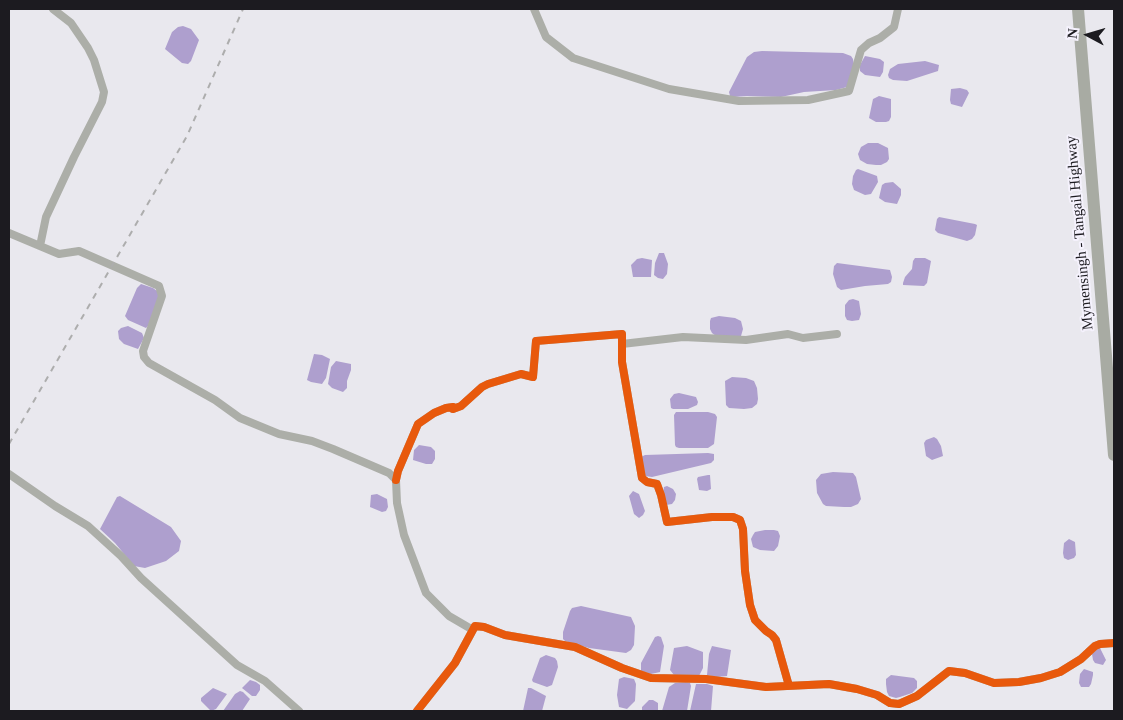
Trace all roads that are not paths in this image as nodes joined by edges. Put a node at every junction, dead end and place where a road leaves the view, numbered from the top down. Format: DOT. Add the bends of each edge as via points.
graph roads {
  1 [pos="53,9"];
  2 [pos="534,9"];
  3 [pos="898,9"];
  4 [pos="1078,9"];
  5 [pos="9,233"];
  6 [pos="40,246"];
  7 [pos="837,334"];
  8 [pos="622,344"];
  9 [pos="1114,456"];
  10 [pos="9,474"];
  11 [pos="396,480"];
  12 [pos="473,630"];
  13 [pos="1114,643"];
  14 [pos="789,686"];
  15 [pos="299,711"];
  16 [pos="418,711"];
  1 -- 6 [label="street" via="71,24 88,48 104,92 46,217"];
  2 -- 3 [label="street" via="546,37 573,58 669,89 739,101 808,100 849,91 861,50 894,27"];
  4 -- 9 [label="highway, Mymensingh - Tangail Highway"];
  5 -- 6 [label="street"];
  6 -- 11 [label="street" via="59,254 79,251 159,286 162,296 143,351 149,363 240,418 279,434 333,449 389,473"];
  7 -- 8 [label="street" via="803,338 788,334 746,340 683,337"];
  8 -- 11 [label="street" via="622,334 536,341 533,377 521,374 488,384 461,406 446,408 418,424"];
  8 -- 14 [label="street" via="622,362 642,478 657,484 667,522 712,517 740,520 750,605 755,620 776,640"];
  10 -- 15 [label="street" via="88,526 237,665 265,681"];
  11 -- 12 [label="street" via="404,535 426,593 449,616"];
  12 -- 14 [label="street" via="475,626 484,627 505,635 575,646 651,678"];
  12 -- 16 [label="street" via="455,663"];
  13 -- 14 [label="street" via="1095,646 1060,672 1019,682 994,683 949,670 917,696 899,704 857,689 828,684"];
}
